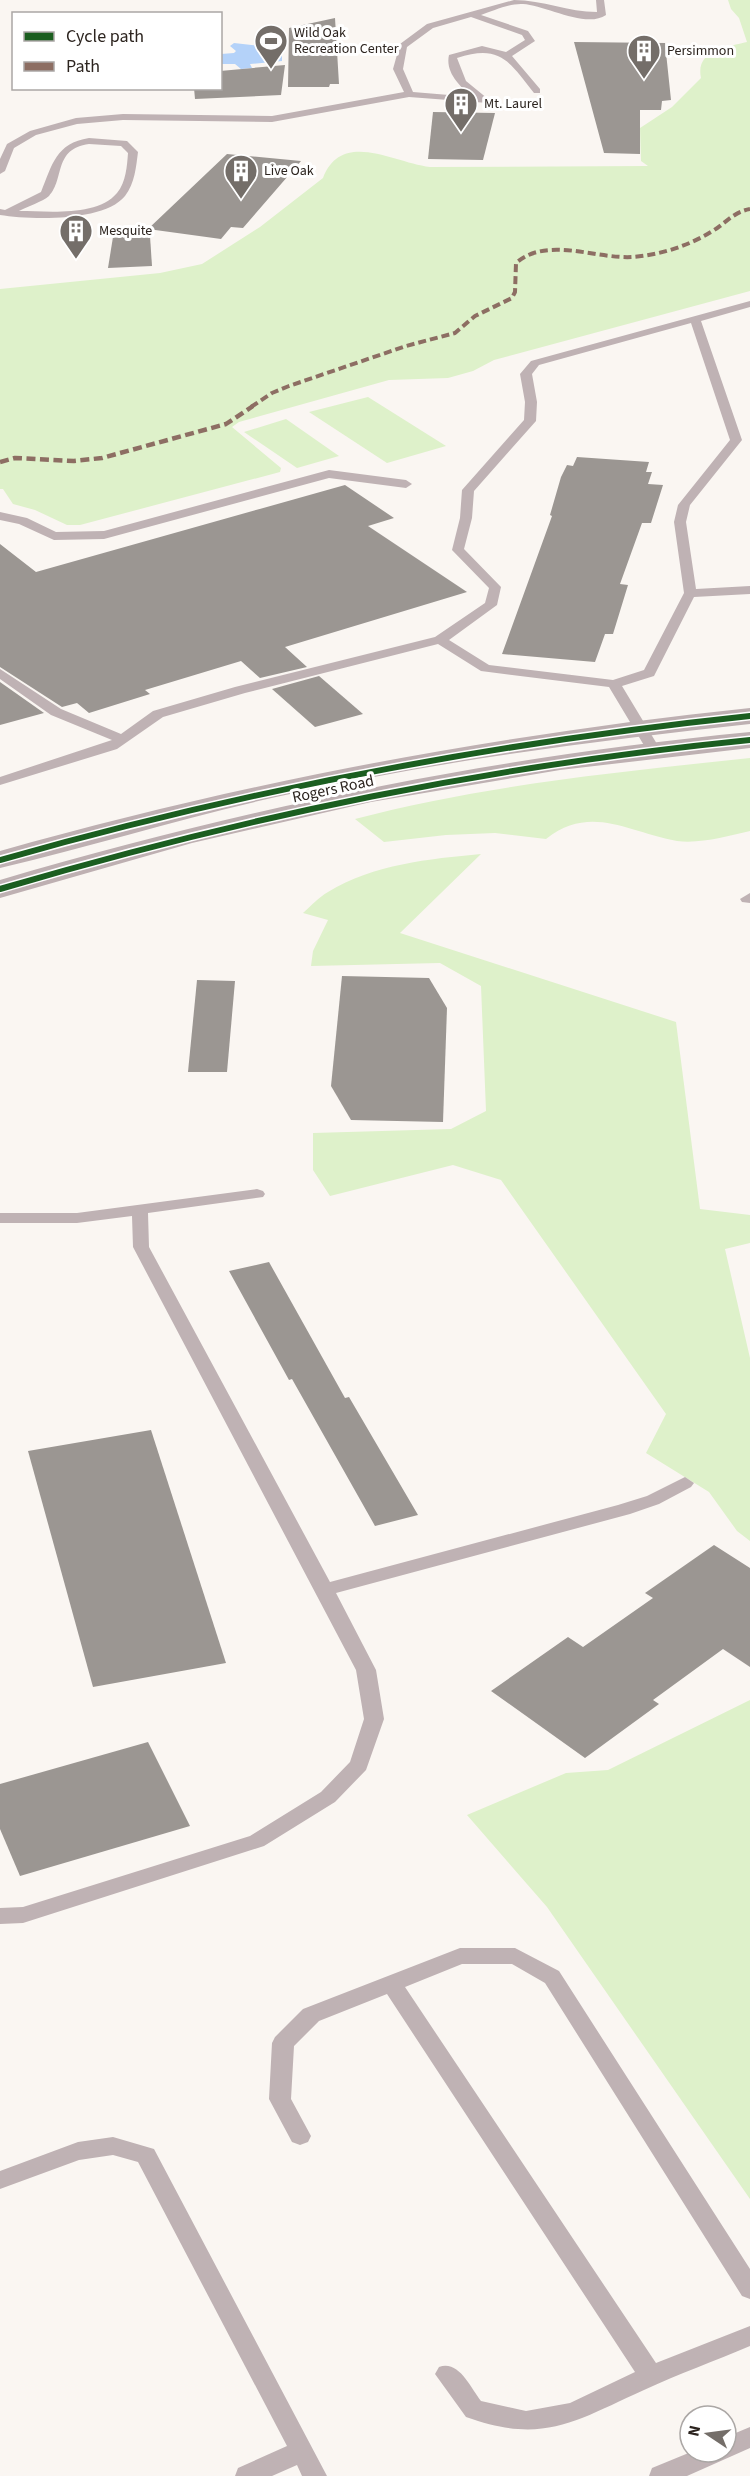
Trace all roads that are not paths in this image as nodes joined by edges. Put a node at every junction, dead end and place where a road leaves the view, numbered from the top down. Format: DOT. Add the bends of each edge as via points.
graph roads {
  1 [pos="600,0"];
  2 [pos="523,1"];
  3 [pos="469,14"];
  4 [pos="507,55"];
  5 [pos="537,91"];
  6 [pos="409,94"];
  7 [pos="0,171"];
  8 [pos="3,212"];
  9 [pos="750,304"];
  10 [pos="694,319"];
  11 [pos="406,484"];
  12 [pos="0,516"];
  13 [pos="750,590"];
  14 [pos="690,593"];
  15 [pos="440,640"];
  16 [pos="0,673"];
  17 [pos="614,684"];
  18 [pos="750,716"];
  19 [pos="122,739"];
  20 [pos="647,739"];
  21 [pos="750,740"];
  22 [pos="0,781"];
  23 [pos="0,860"];
  24 [pos="0,889"];
  25 [pos="256,1194"];
  26 [pos="140,1211"];
  27 [pos="0,1218"];
  28 [pos="685,1483"];
  29 [pos="324,1590"];
  30 [pos="0,1916"];
  31 [pos="391,1983"];
  32 [pos="300,2136"];
  33 [pos="0,2180"];
  34 [pos="750,2289"];
  35 [pos="750,2336"];
  36 [pos="447,2374"];
  37 [pos="651,2376"];
  38 [pos="302,2451"];
  39 [pos="689,2464"];
  40 [pos="247,2476"];
  41 [pos="315,2476"];
  42 [pos="661,2476"];
  1 -- 2 [label="lane" via="602,15 575,15"];
  2 -- 3 [label="lane"];
  3 -- 4 [label="lane" via="525,33 530,41"];
  3 -- 6 [label="lane" via="430,26 403,45 398,69"];
  4 -- 5 [label="lane"];
  4 -- 6 [label="lane" via="499,49 472,49 452,57 453,67 466,88 485,101"];
  6 -- 7 [label="lane" via="272,119 123,117 76,121 33,133 10,146"];
  8 -- 8 [label="lane" via="45,194 61,153 70,145 92,140 124,143 133,152 131,177 119,198 98,208 61,215"];
  9 -- 10 [label="lane"];
  10 -- 14 [label="lane" via="736,440 684,505 680,522"];
  10 -- 15 [label="lane" via="535,363 526,374 530,422 468,490 458,550 495,587 491,605"];
  11 -- 12 [label="lane" via="329,474 104,535 84,537 54,536 23,521"];
  13 -- 14 [label="lane"];
  14 -- 17 [label="lane" via="649,673"];
  15 -- 17 [label="lane" via="486,668"];
  15 -- 19 [label="lane" via="158,714"];
  16 -- 19 [label="lane" via="56,712"];
  17 -- 20 [label="lane"];
  18 -- 20 [label="main road, Rogers Road"];
  19 -- 22 [label="lane" via="112,746"];
  20 -- 21 [label="main road, Rogers Road"];
  20 -- 23 [label="main road, Rogers Road" via="462,753 308,782 151,818"];
  20 -- 24 [label="main road, Rogers Road" via="314,807 152,845"];
  25 -- 26 [label="lane"];
  26 -- 27 [label="lane" via="77,1218"];
  26 -- 29 [label="lane" via="141,1247"];
  28 -- 29 [label="lane" via="624,1510"];
  29 -- 30 [label="lane" via="366,1670 374,1719 359,1765 336,1789 257,1841 23,1915"];
  31 -- 32 [label="lane" via="311,2015 283,2043 280,2099"];
  31 -- 34 [label="lane" via="460,1956 515,1956 552,1977"];
  31 -- 37 [label="lane"];
  33 -- 38 [label="lane" via="78,2151 113,2146 146,2154"];
  35 -- 37 [label="lane"];
  36 -- 37 [label="lane" via="474,2410 526,2421 573,2413"];
  38 -- 40 [label="lane"];
  38 -- 41 [label="lane"];
  39 -- 42 [label="lane"];
}
